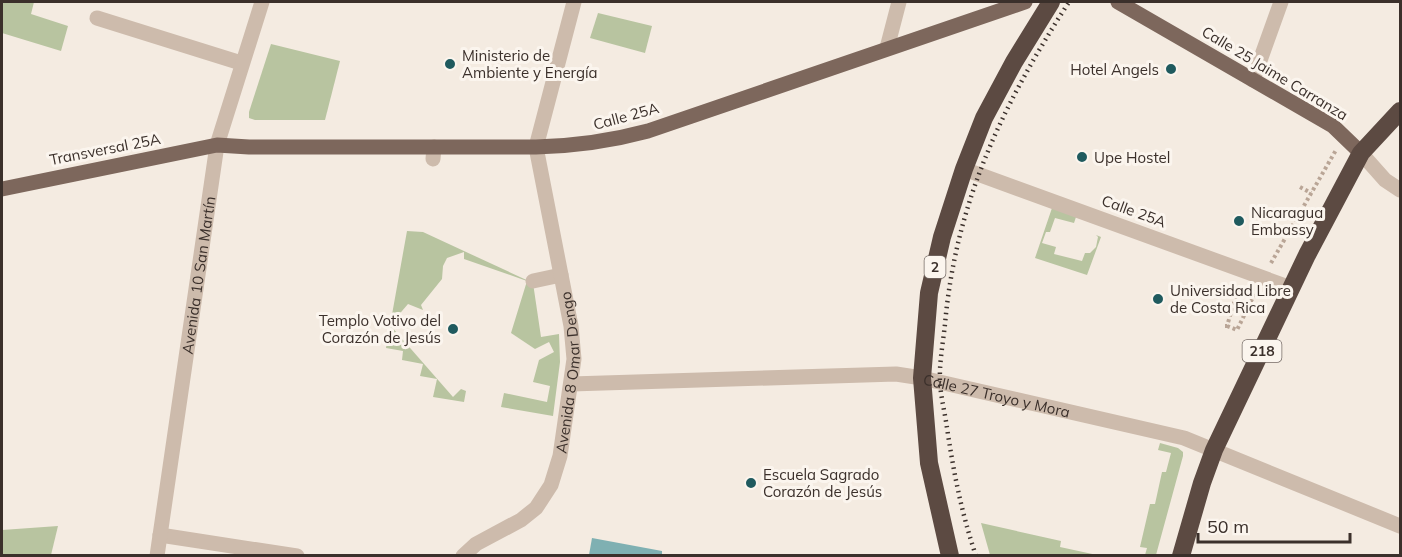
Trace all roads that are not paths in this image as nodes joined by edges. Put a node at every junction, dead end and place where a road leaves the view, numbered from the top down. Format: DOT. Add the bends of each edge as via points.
graph roads {
  1 [pos="262,2"];
  2 [pos="574,2"];
  3 [pos="899,2"];
  4 [pos="1025,2"];
  5 [pos="1051,2"];
  6 [pos="1118,2"];
  7 [pos="1281,2"];
  8 [pos="97,18"];
  9 [pos="886,48"];
  10 [pos="242,63"];
  11 [pos="1252,80"];
  12 [pos="1401,111"];
  13 [pos="217,145"];
  14 [pos="536,147"];
  15 [pos="1361,153"];
  16 [pos="964,170"];
  17 [pos="2,189"];
  18 [pos="1401,190"];
  19 [pos="561,275"];
  20 [pos="533,281"];
  21 [pos="1291,288"];
  22 [pos="922,378"];
  23 [pos="572,384"];
  24 [pos="1214,450"];
  25 [pos="1401,526"];
  26 [pos="160,535"];
  27 [pos="157,555"];
  28 [pos="297,555"];
  29 [pos="463,555"];
  30 [pos="950,555"];
  31 [pos="1180,555"];
  1 -- 10 [label="street, Avenida 10 San Martín"];
  2 -- 14 [label="street"];
  3 -- 9 [label="street"];
  4 -- 9 [label="main road, Calle 25A"];
  5 -- 16 [label="highway, 2" via="984,118"];
  6 -- 11 [label="main road, Calle 25 Jaime Carranza"];
  7 -- 11 [label="street"];
  8 -- 10 [label="street"];
  9 -- 14 [label="main road, Calle 25A" via="611,141"];
  10 -- 13 [label="street, Avenida 10 San Martín"];
  11 -- 15 [label="main road, Calle 25 Jaime Carranza" via="1333,126"];
  12 -- 15 [label="highway, 218"];
  13 -- 14 [label="main road, Calle 25A" via="433,153"];
  13 -- 17 [label="main road, Transversal 25A"];
  13 -- 26 [label="street, Avenida 10 San Martín"];
  14 -- 19 [label="street, Avenida 8 Omar Dengo"];
  15 -- 18 [label="street, Calle 25 Jaime Carranza" via="1385,180"];
  15 -- 21 [label="highway, 218"];
  16 -- 21 [label="street, Calle 25A"];
  16 -- 22 [label="highway, 2" via="942,237 930,292"];
  19 -- 20 [label="street"];
  19 -- 23 [label="street, Avenida 8 Omar Dengo" via="571,326"];
  21 -- 24 [label="highway, 218"];
  22 -- 23 [label="street, Calle 27 Troyo y Mora" via="896,374"];
  22 -- 24 [label="street, Calle 27 Troyo y Mora" via="1184,438"];
  22 -- 30 [label="highway, 2" via="929,463"];
  23 -- 29 [label="street, Avenida 8 Omar Dengo" via="560,456 545,496 521,520"];
  24 -- 25 [label="street, Calle 27 Troyo y Mora"];
  24 -- 31 [label="highway, 218"];
  26 -- 27 [label="street, Avenida 10 San Martín"];
  26 -- 28 [label="street"];
}
